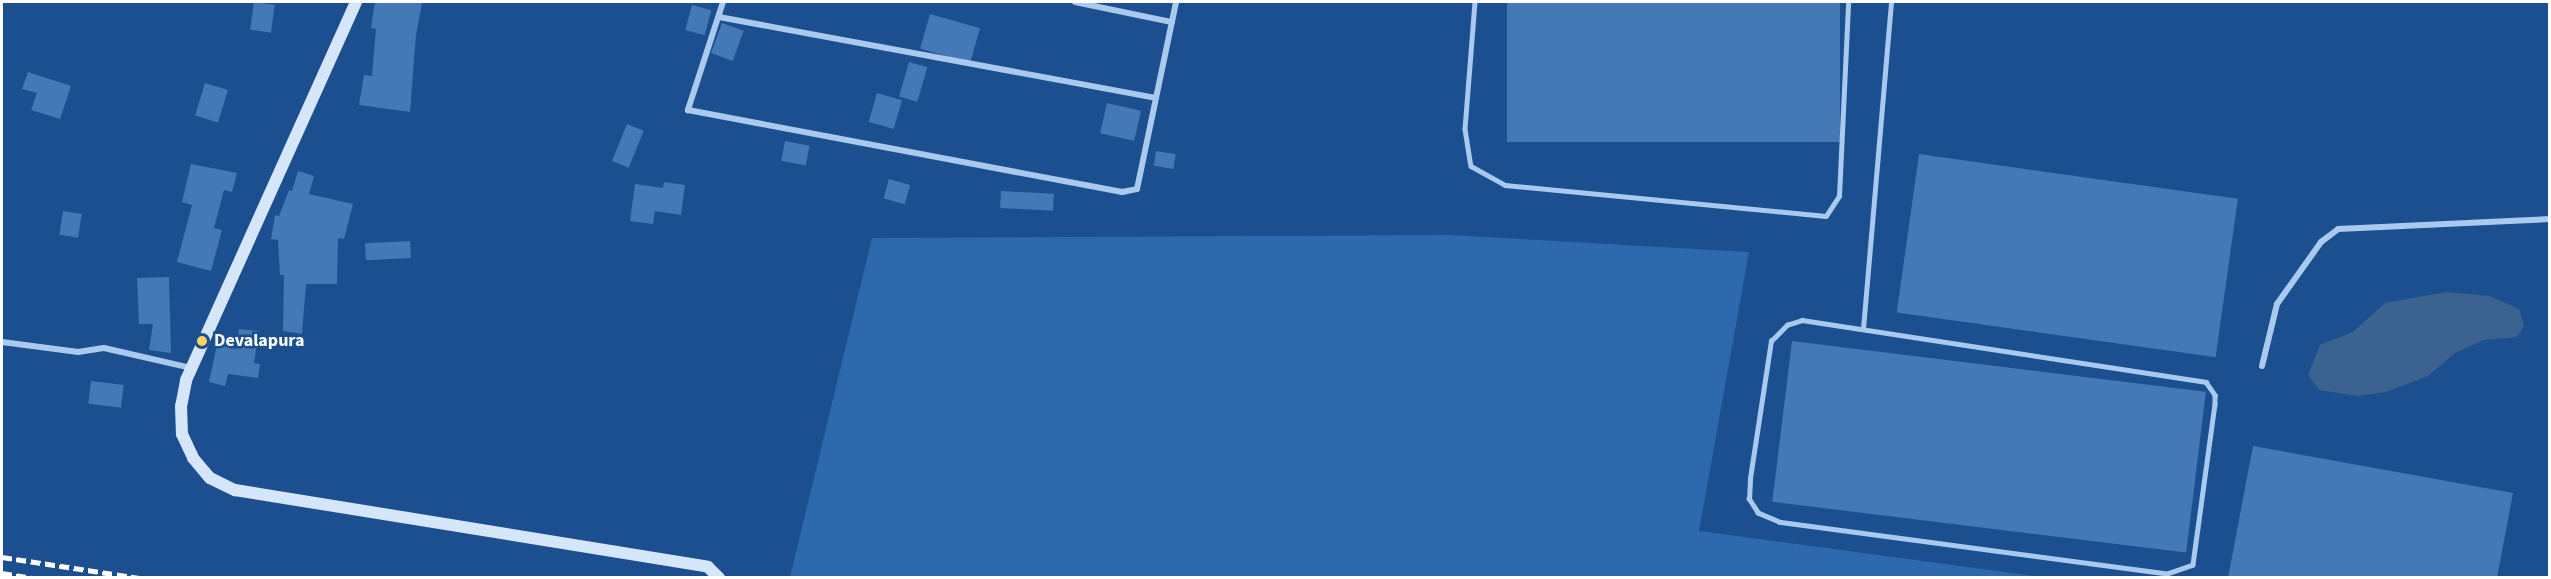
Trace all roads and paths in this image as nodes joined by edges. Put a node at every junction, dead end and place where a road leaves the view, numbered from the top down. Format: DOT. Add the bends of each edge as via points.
graph roads {
  1 [pos="356,2"];
  2 [pos="723,2"];
  3 [pos="1075,2"];
  4 [pos="1176,2"];
  5 [pos="1475,2"];
  6 [pos="1848,2"];
  7 [pos="1891,2"];
  8 [pos="718,17"];
  9 [pos="1172,22"];
  10 [pos="1156,98"];
  11 [pos="2550,219"];
  12 [pos="1863,329"];
  13 [pos="2,342"];
  14 [pos="2262,366"];
  15 [pos="191,368"];
  16 [pos="719,578"];
  1 -- 15 [label="main road"];
  2 -- 8 [label="street"];
  3 -- 9 [label="street"];
  4 -- 9 [label="street"];
  5 -- 6 [label="lane" via="1465,129 1471,166 1505,185 1826,216 1839,196"];
  7 -- 12 [label="lane"];
  8 -- 10 [label="street"];
  8 -- 10 [label="street" via="688,110 1122,192 1137,189"];
  9 -- 10 [label="street"];
  11 -- 14 [label="street" via="2338,230 2321,242 2277,304"];
  12 -- 12 [label="lane" via="1802,320 1787,326 1772,341 1750,478 1749,499 1758,513 1779,522 2167,574 2193,565 2215,404 2215,395 2206,382"];
  13 -- 15 [label="street" via="78,352 104,348"];
  15 -- 16 [label="main road" via="181,406 182,434 193,458 210,478 234,490 708,567"];
}
